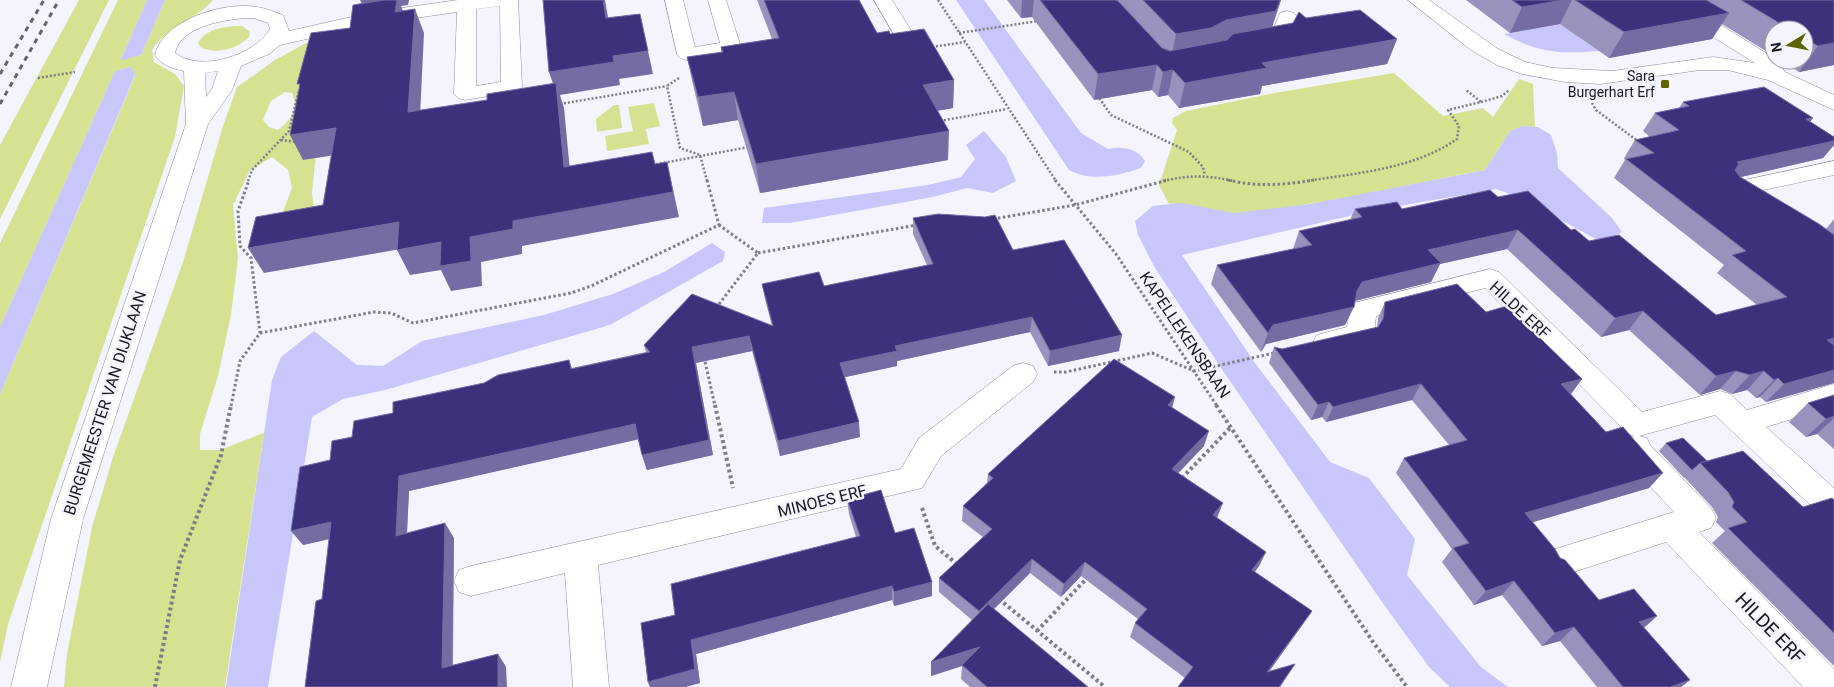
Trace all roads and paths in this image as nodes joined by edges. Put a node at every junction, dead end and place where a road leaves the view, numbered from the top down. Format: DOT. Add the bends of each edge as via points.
graph roads {
  1 [pos="222,0"];
  2 [pos="502,0"];
  3 [pos="508,0"];
  4 [pos="674,0"];
  5 [pos="717,0"];
  6 [pos="884,0"];
  7 [pos="938,0"];
  8 [pos="1417,0"];
  9 [pos="1702,0"];
  10 [pos="468,2"];
  11 [pos="1669,3"];
  12 [pos="246,6"];
  13 [pos="212,17"];
  14 [pos="1287,17"];
  15 [pos="1041,21"];
  16 [pos="277,32"];
  17 [pos="902,32"];
  18 [pos="960,33"];
  19 [pos="1240,48"];
  20 [pos="687,54"];
  21 [pos="232,62"];
  22 [pos="194,67"];
  23 [pos="75,72"];
  24 [pos="38,78"];
  25 [pos="1580,78"];
  26 [pos="1782,78"];
  27 [pos="300,84"];
  28 [pos="667,86"];
  29 [pos="1093,90"];
  30 [pos="1466,90"];
  31 [pos="1834,104"];
  32 [pos="554,105"];
  33 [pos="1008,109"];
  34 [pos="939,121"];
  35 [pos="197,124"];
  36 [pos="281,140"];
  37 [pos="298,142"];
  38 [pos="1643,145"];
  39 [pos="756,146"];
  40 [pos="700,155"];
  41 [pos="644,166"];
  42 [pos="1834,168"];
  43 [pos="1205,175"];
  44 [pos="1075,204"];
  45 [pos="1766,208"];
  46 [pos="989,220"];
  47 [pos="718,225"];
  48 [pos="923,225"];
  49 [pos="758,254"];
  50 [pos="710,316"];
  51 [pos="260,332"];
  52 [pos="702,351"];
  53 [pos="1271,354"];
  54 [pos="1194,371"];
  55 [pos="1023,374"];
  56 [pos="1834,395"];
  57 [pos="1742,423"];
  58 [pos="1637,425"];
  59 [pos="1231,427"];
  60 [pos="912,480"];
  61 [pos="1178,483"];
  62 [pos="1834,508"];
  63 [pos="739,521"];
  64 [pos="1672,526"];
  65 [pos="580,554"];
  66 [pos="1562,561"];
  67 [pos="964,570"];
  68 [pos="1091,574"];
  69 [pos="471,581"];
  70 [pos="993,594"];
  71 [pos="1037,631"];
  72 [pos="28,687"];
  73 [pos="155,687"];
  74 [pos="591,687"];
  75 [pos="1105,687"];
  76 [pos="1407,687"];
  77 [pos="1827,687"];
  1 -- 13 [label="street"];
  2 -- 10 [label="street"];
  3 -- 10 [label="street" via="512,87 465,94"];
  4 -- 20 [label="street"];
  5 -- 20 [label="street" via="731,47"];
  6 -- 17 [label="street"];
  7 -- 18 [label="path, KAPELLEKENSBAAN"];
  8 -- 25 [label="street" via="1494,55 1519,66"];
  9 -- 11 [label="street"];
  10 -- 16 [label="street"];
  11 -- 26 [label="street" via="1770,64"];
  12 -- 13 [label="street"];
  12 -- 16 [label="street" via="271,16"];
  13 -- 22 [label="street" via="180,32 164,50 175,64"];
  14 -- 19 [label="street" via="1278,42"];
  15 -- 18 [label="path"];
  16 -- 21 [label="street" via="253,55"];
  18 -- 33 [label="path, KAPELLEKENSBAAN"];
  20 -- 28 [label="path" via="680,77"];
  21 -- 22 [label="street"];
  21 -- 35 [label="street, BURGEMEESTER VAN DIJKLAAN" via="222,90"];
  22 -- 35 [label="street, BURGEMEESTER VAN DIJKLAAN"];
  23 -- 24 [label="path"];
  25 -- 26 [label="street" via="1613,77 1715,63"];
  25 -- 38 [label="path" via="1596,110"];
  26 -- 31 [label="street"];
  27 -- 36 [label="path" via="289,131"];
  28 -- 32 [label="path"];
  28 -- 40 [label="path" via="680,148"];
  29 -- 43 [label="path" via="1111,115 1189,152 1203,167"];
  30 -- 43 [label="path" via="1481,102 1448,110 1458,126 1457,139 1440,151 1413,161 1379,170 1289,184 1245,184"];
  33 -- 34 [label="path"];
  33 -- 44 [label="path, KAPELLEKENSBAAN" via="1051,177"];
  35 -- 72 [label="street, BURGEMEESTER VAN DIJKLAAN" via="67,520"];
  36 -- 37 [label="path"];
  36 -- 51 [label="path" via="252,170 238,211 240,246 251,258"];
  39 -- 40 [label="path"];
  40 -- 41 [label="path"];
  40 -- 47 [label="path"];
  42 -- 45 [label="street" via="1735,189"];
  43 -- 44 [label="path" via="1188,175"];
  44 -- 46 [label="path"];
  44 -- 54 [label="path, KAPELLEKENSBAAN" via="1116,254"];
  47 -- 49 [label="path"];
  47 -- 51 [label="path" via="571,293 413,323 392,313 374,312"];
  48 -- 49 [label="path"];
  49 -- 50 [label="path"];
  51 -- 73 [label="path" via="240,361 221,455 180,560"];
  52 -- 63 [label="path"];
  53 -- 54 [label="path"];
  53 -- 58 [label="street, HILDE ERF" via="1360,334 1362,310 1490,278"];
  54 -- 55 [label="path" via="1152,353 1066,372"];
  54 -- 59 [label="path, KAPELLEKENSBAAN"];
  55 -- 60 [label="street" via="930,447"];
  56 -- 57 [label="street"];
  57 -- 58 [label="street" via="1720,402"];
  57 -- 62 [label="street"];
  58 -- 64 [label="street" via="1636,450 1700,518"];
  59 -- 61 [label="path"];
  59 -- 76 [label="path, KAPELLEKENSBAAN" via="1373,642"];
  60 -- 63 [label="street, MINOES ERF"];
  60 -- 67 [label="path" via="935,546"];
  63 -- 65 [label="street, MINOES ERF"];
  64 -- 66 [label="street"];
  64 -- 77 [label="street, HILDE ERF"];
  65 -- 69 [label="street, MINOES ERF"];
  65 -- 74 [label="street"];
  68 -- 71 [label="path"];
  70 -- 71 [label="path"];
  71 -- 75 [label="path"];
}
